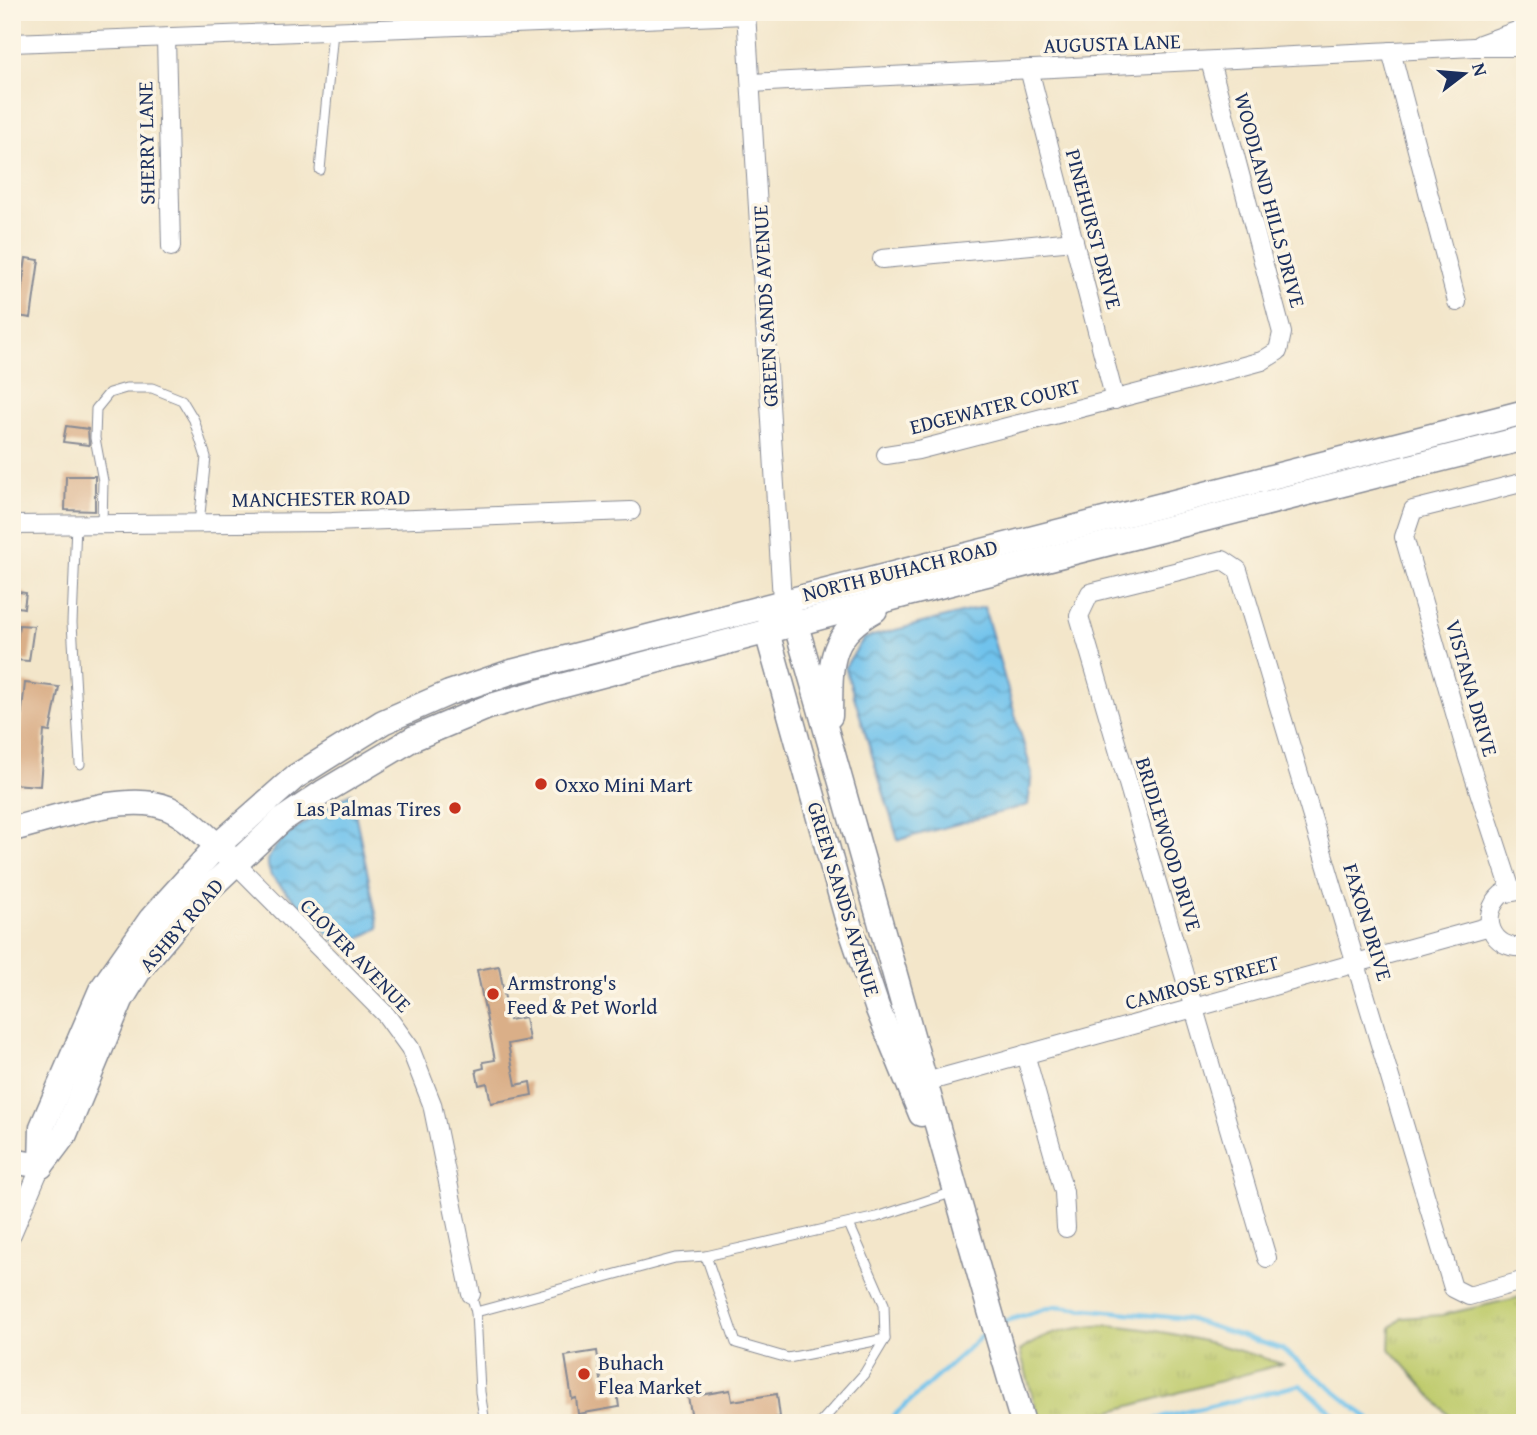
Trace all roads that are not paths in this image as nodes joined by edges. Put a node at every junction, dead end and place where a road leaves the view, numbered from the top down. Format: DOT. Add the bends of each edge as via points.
graph roads {
  1 [pos="746,14"];
  2 [pos="1525,28"];
  3 [pos="333,31"];
  4 [pos="166,38"];
  5 [pos="12,43"];
  6 [pos="1474,47"];
  7 [pos="1525,47"];
  8 [pos="1391,51"];
  9 [pos="1210,61"];
  10 [pos="1028,69"];
  11 [pos="751,83"];
  12 [pos="320,170"];
  13 [pos="1074,241"];
  14 [pos="171,247"];
  15 [pos="882,259"];
  16 [pos="1457,302"];
  17 [pos="1278,351"];
  18 [pos="1115,400"];
  19 [pos="1525,412"];
  20 [pos="1525,438"];
  21 [pos="886,455"];
  22 [pos="1525,482"];
  23 [pos="631,511"];
  24 [pos="199,523"];
  25 [pos="12,524"];
  26 [pos="76,524"];
  27 [pos="102,524"];
  28 [pos="1238,570"];
  29 [pos="908,594"];
  30 [pos="782,600"];
  31 [pos="796,625"];
  32 [pos="767,632"];
  33 [pos="551,661"];
  34 [pos="488,707"];
  35 [pos="830,741"];
  36 [pos="80,764"];
  37 [pos="295,777"];
  38 [pos="325,791"];
  39 [pos="12,829"];
  40 [pos="217,846"];
  41 [pos="236,864"];
  42 [pos="1518,890"];
  43 [pos="1489,926"];
  44 [pos="1525,947"];
  45 [pos="1357,963"];
  46 [pos="111,995"];
  47 [pos="1195,1007"];
  48 [pos="1026,1054"];
  49 [pos="926,1082"];
  50 [pos="12,1161"];
  51 [pos="41,1166"];
  52 [pos="954,1192"];
  53 [pos="849,1224"];
  54 [pos="1066,1228"];
  55 [pos="12,1234"];
  56 [pos="706,1256"];
  57 [pos="1267,1258"];
  58 [pos="1525,1280"];
  59 [pos="471,1294"];
  60 [pos="476,1312"];
  61 [pos="885,1339"];
  62 [pos="485,1423"];
  63 [pos="820,1423"];
  64 [pos="1023,1423"];
  1 -- 3 [label="street"];
  1 -- 11 [label="street, GREEN SANDS AVENUE"];
  2 -- 6 [label="street, AUGUSTA LANE"];
  3 -- 4 [label="street"];
  3 -- 12 [label="lane"];
  4 -- 5 [label="street"];
  4 -- 14 [label="street, SHERRY LANE"];
  6 -- 7 [label="street, AUGUSTA LANE"];
  6 -- 8 [label="street, AUGUSTA LANE"];
  8 -- 9 [label="street, AUGUSTA LANE"];
  8 -- 16 [label="street"];
  9 -- 10 [label="street, AUGUSTA LANE"];
  9 -- 17 [label="street, WOODLAND HILLS DRIVE" via="1282,333"];
  10 -- 11 [label="street, AUGUSTA LANE"];
  10 -- 13 [label="street, PINEHURST DRIVE"];
  11 -- 30 [label="street, GREEN SANDS AVENUE"];
  13 -- 15 [label="street"];
  13 -- 18 [label="street, PINEHURST DRIVE"];
  17 -- 18 [label="street, EDGEWATER COURT" via="1240,368"];
  18 -- 21 [label="street, EDGEWATER COURT"];
  19 -- 30 [label="main road, NORTH BUHACH ROAD"];
  20 -- 29 [label="main road, NORTH BUHACH ROAD"];
  22 -- 42 [label="street, VISTANA DRIVE" via="1413,510 1404,537 1468,758"];
  23 -- 24 [label="street, MANCHESTER ROAD"];
  24 -- 27 [label="street, MANCHESTER ROAD"];
  24 -- 27 [label="lane" via="205,457 194,420 182,400 152,388 126,388 109,393 96,409"];
  25 -- 26 [label="street, MANCHESTER ROAD"];
  26 -- 27 [label="street, MANCHESTER ROAD"];
  26 -- 36 [label="lane" via="72,623"];
  28 -- 45 [label="street, FAXON DRIVE"];
  28 -- 47 [label="street, BRIDLEWOOD DRIVE" via="1223,560 1090,593 1079,616"];
  29 -- 31 [label="main road, NORTH BUHACH ROAD"];
  29 -- 35 [label="main road" via="853,624 835,647"];
  30 -- 31 [label="main road, GREEN SANDS AVENUE"];
  30 -- 32 [label="main road, GREEN SANDS AVENUE"];
  30 -- 33 [label="main road, NORTH BUHACH ROAD"];
  31 -- 32 [label="main road, NORTH BUHACH ROAD"];
  31 -- 35 [label="main road, GREEN SANDS AVENUE"];
  32 -- 34 [label="main road, NORTH BUHACH ROAD"];
  32 -- 52 [label="main road, GREEN SANDS AVENUE" via="877,1007"];
  33 -- 34 [label="main road" via="535,678 493,694"];
  33 -- 37 [label="main road, NORTH BUHACH ROAD" via="449,693 383,722"];
  34 -- 38 [label="main road, NORTH BUHACH ROAD" via="414,738"];
  35 -- 49 [label="main road, GREEN SANDS AVENUE"];
  37 -- 40 [label="main road, ASHBY ROAD"];
  38 -- 41 [label="main road, ASHBY ROAD" via="282,820"];
  39 -- 40 [label="main road" via="138,803 177,813"];
  40 -- 41 [label="main road"];
  40 -- 46 [label="main road, ASHBY ROAD" via="150,919"];
  41 -- 46 [label="main road, ASHBY ROAD"];
  41 -- 59 [label="street, CLOVER AVENUE" via="386,1015 410,1048 432,1104"];
  42 -- 43 [label="street" via="1495,900"];
  43 -- 44 [label="street" via="1499,942"];
  43 -- 45 [label="street, CAMROSE STREET"];
  45 -- 47 [label="street, CAMROSE STREET"];
  45 -- 58 [label="street, FAXON DRIVE" via="1454,1288 1469,1296"];
  46 -- 51 [label="main road, ASHBY ROAD" via="65,1134"];
  47 -- 48 [label="street, CAMROSE STREET"];
  47 -- 57 [label="street, BRIDLEWOOD DRIVE"];
  48 -- 49 [label="street, CAMROSE STREET"];
  48 -- 54 [label="street" via="1064,1192"];
  49 -- 52 [label="main road, GREEN SANDS AVENUE" via="946,1146"];
  50 -- 51 [label="main road"];
  51 -- 55 [label="street, ASHBY ROAD"];
  52 -- 53 [label="lane"];
  52 -- 64 [label="main road, GREEN SANDS AVENUE"];
  53 -- 56 [label="lane"];
  53 -- 61 [label="lane" via="884,1304"];
  56 -- 60 [label="lane" via="675,1258"];
  56 -- 61 [label="lane" via="736,1343 789,1357"];
  59 -- 60 [label="lane"];
  60 -- 62 [label="lane"];
  61 -- 63 [label="lane" via="864,1374"];
}
